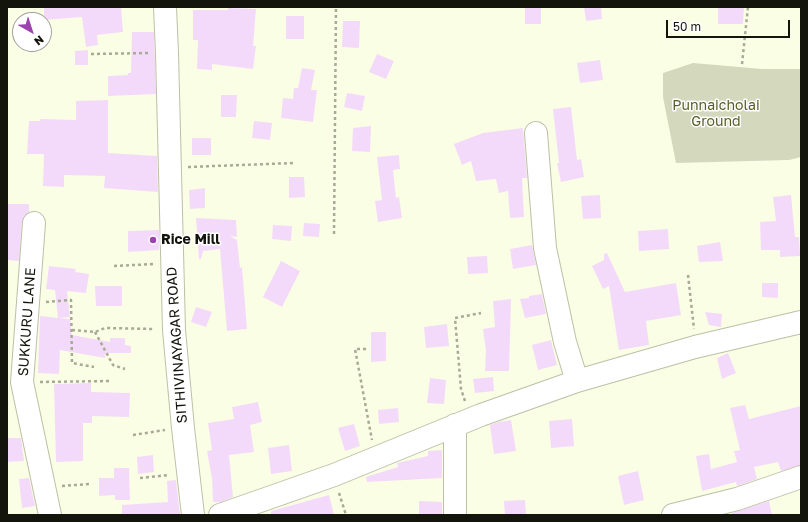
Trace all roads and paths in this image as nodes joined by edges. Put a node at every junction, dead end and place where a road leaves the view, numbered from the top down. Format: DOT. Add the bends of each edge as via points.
graph roads {
  1 [pos="165,7"];
  2 [pos="336,7"];
  3 [pos="748,7"];
  4 [pos="168,53"];
  5 [pos="91,54"];
  6 [pos="742,64"];
  7 [pos="536,133"];
  8 [pos="294,162"];
  9 [pos="169,168"];
  10 [pos="34,222"];
  11 [pos="334,234"];
  12 [pos="172,263"];
  13 [pos="114,266"];
  14 [pos="688,275"];
  15 [pos="28,302"];
  16 [pos="481,313"];
  17 [pos="801,322"];
  18 [pos="72,330"];
  19 [pos="174,330"];
  20 [pos="95,332"];
  21 [pos="695,347"];
  22 [pos="366,349"];
  23 [pos="94,367"];
  24 [pos="125,369"];
  25 [pos="110,381"];
  26 [pos="22,382"];
  27 [pos="577,382"];
  28 [pos="462,422"];
  29 [pos="182,428"];
  30 [pos="134,434"];
  31 [pos="377,457"];
  32 [pos="188,474"];
  33 [pos="140,478"];
  34 [pos="801,478"];
  35 [pos="89,484"];
  36 [pos="44,487"];
  37 [pos="50,515"];
  38 [pos="193,515"];
  39 [pos="220,515"];
  40 [pos="455,515"];
  41 [pos="673,515"];
  1 -- 4 [label="street, SITHIVINAYAGAR ROAD"];
  2 -- 11 [label="path"];
  3 -- 6 [label="path"];
  4 -- 5 [label="path"];
  4 -- 9 [label="street, SITHIVINAYAGAR ROAD"];
  7 -- 27 [label="street" via="546,248 565,342"];
  8 -- 9 [label="path"];
  9 -- 12 [label="street, SITHIVINAYAGAR ROAD"];
  10 -- 15 [label="street, SUKKURU LANE"];
  12 -- 13 [label="path"];
  12 -- 19 [label="street, SITHIVINAYAGAR ROAD"];
  14 -- 21 [label="path"];
  15 -- 18 [label="path" via="71,300"];
  15 -- 26 [label="street, SUKKURU LANE"];
  16 -- 28 [label="path" via="455,318 462,389"];
  17 -- 21 [label="street"];
  18 -- 20 [label="path"];
  18 -- 23 [label="path" via="72,363"];
  19 -- 20 [label="path" via="105,328"];
  19 -- 29 [label="street, SITHIVINAYAGAR ROAD"];
  20 -- 24 [label="path" via="113,365"];
  21 -- 27 [label="street"];
  22 -- 31 [label="path" via="355,349 368,427"];
  25 -- 26 [label="path"];
  26 -- 36 [label="street, SUKKURU LANE"];
  27 -- 28 [label="street"];
  28 -- 31 [label="street"];
  28 -- 40 [label="street"];
  29 -- 30 [label="path"];
  29 -- 32 [label="street, SITHIVINAYAGAR ROAD"];
  31 -- 39 [label="street"];
  32 -- 33 [label="path"];
  32 -- 38 [label="street, SITHIVINAYAGAR ROAD"];
  34 -- 41 [label="street" via="737,499"];
  35 -- 36 [label="path"];
  36 -- 37 [label="street, SUKKURU LANE"];
}
